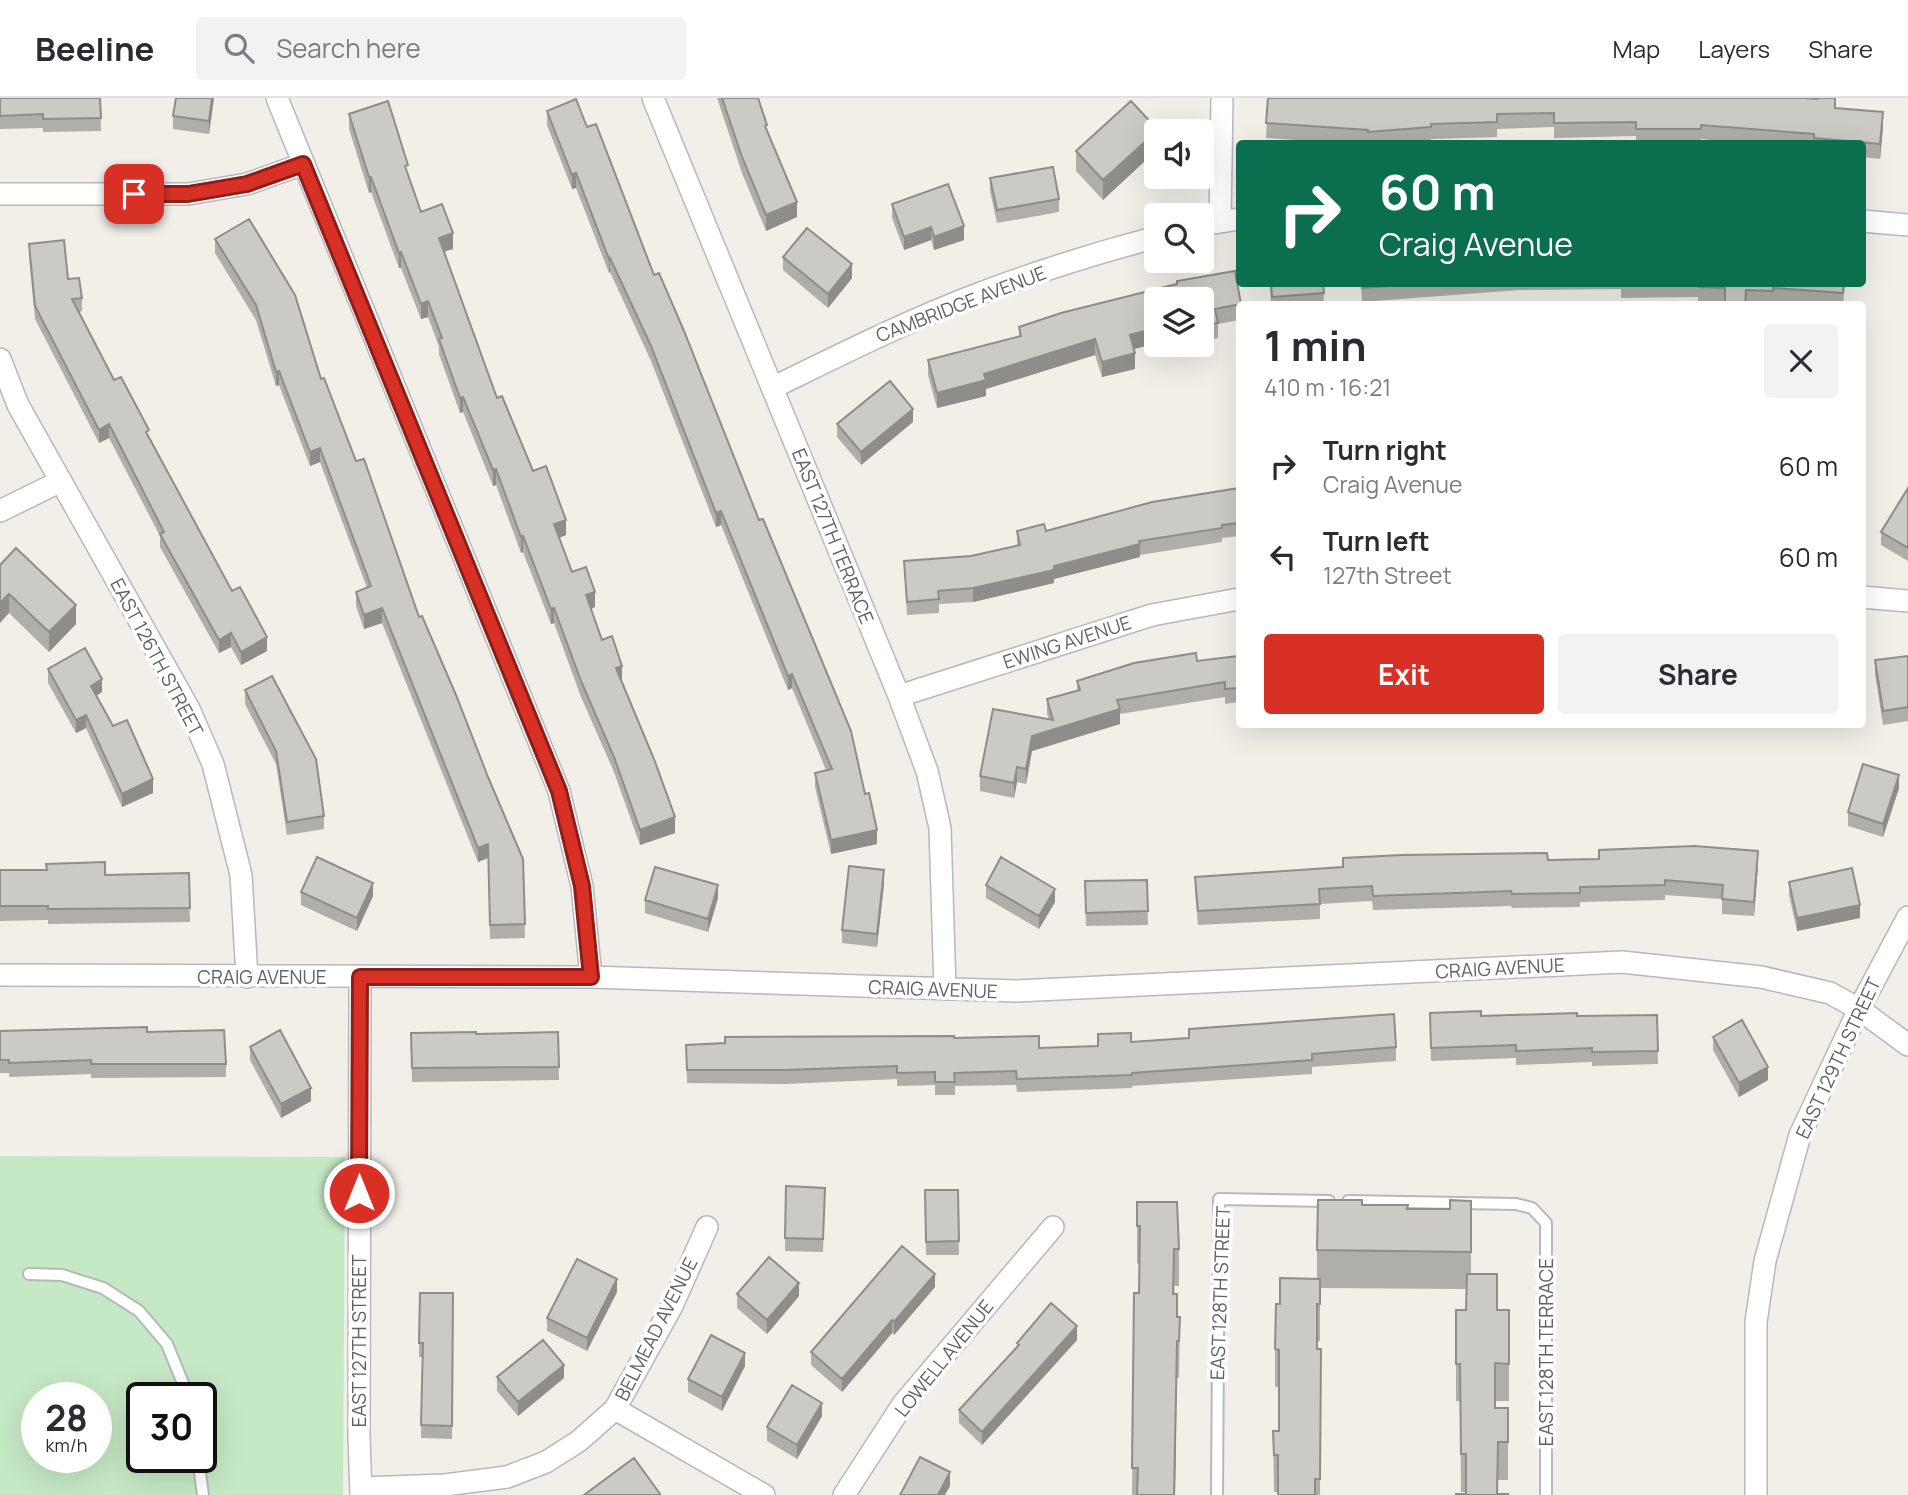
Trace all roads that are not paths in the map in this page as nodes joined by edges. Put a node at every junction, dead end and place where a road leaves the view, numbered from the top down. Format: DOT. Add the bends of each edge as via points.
graph roads {
  1 [pos="277,98"];
  2 [pos="653,98"];
  3 [pos="1222,98"];
  4 [pos="303,164"];
  5 [pos="0,194"];
  6 [pos="1220,221"];
  7 [pos="1866,221"];
  8 [pos="1908,225"];
  9 [pos="1144,240"];
  10 [pos="0,359"];
  11 [pos="772,388"];
  12 [pos="61,481"];
  13 [pos="0,511"];
  14 [pos="1866,597"];
  15 [pos="1236,600"];
  16 [pos="1908,601"];
  17 [pos="899,696"];
  18 [pos="1908,917"];
  19 [pos="0,975"];
  20 [pos="247,977"];
  21 [pos="360,977"];
  22 [pos="591,977"];
  23 [pos="945,989"];
  24 [pos="1859,1009"];
  25 [pos="1908,1045"];
  26 [pos="1537,1214"];
  27 [pos="707,1227"];
  28 [pos="1053,1227"];
  29 [pos="29,1274"];
  30 [pos="182,1382"];
  31 [pos="615,1409"];
  32 [pos="200,1473"];
  33 [pos="361,1492"];
  34 [pos="203,1495"];
  35 [pos="764,1495"];
  36 [pos="844,1495"];
  37 [pos="1217,1495"];
  38 [pos="1546,1495"];
  39 [pos="1756,1495"];
  1 -- 4 [label="street"];
  2 -- 11 [label="street, EAST 127TH TERRACE"];
  3 -- 6 [label="street"];
  4 -- 5 [label="street" via="247,184 188,194"];
  4 -- 22 [label="street" via="559,791 582,886"];
  7 -- 8 [label="street"];
  9 -- 11 [label="street, CAMBRIDGE AVENUE" via="978,294"];
  10 -- 12 [label="street, EAST 126TH STREET" via="18,405"];
  11 -- 17 [label="street, EAST 127TH TERRACE"];
  12 -- 13 [label="street"];
  12 -- 20 [label="street, EAST 126TH STREET" via="189,709 213,764 241,875"];
  14 -- 16 [label="street"];
  15 -- 17 [label="street, EWING AVENUE" via="1152,615"];
  17 -- 23 [label="street, EAST 127TH TERRACE" via="927,771 940,828"];
  18 -- 24 [label="street, EAST 129TH STREET"];
  19 -- 20 [label="street, CRAIG AVENUE"];
  20 -- 21 [label="street, CRAIG AVENUE"];
  21 -- 22 [label="street, CRAIG AVENUE"];
  21 -- 33 [label="street, EAST 127TH STREET"];
  22 -- 23 [label="street, CRAIG AVENUE"];
  23 -- 24 [label="street, CRAIG AVENUE" via="1016,992 1622,962 1761,977 1830,993"];
  24 -- 25 [label="street, CRAIG AVENUE"];
  24 -- 39 [label="street, EAST 129TH STREET" via="1800,1135 1765,1261 1756,1322"];
  26 -- 37 [label="lane, EAST 128TH STREET" via="1532,1208 1516,1205 1219,1199"];
  26 -- 38 [label="lane, EAST 128TH TERRACE" via="1546,1223"];
  27 -- 31 [label="street, BELMEAD AVENUE" via="672,1306"];
  28 -- 36 [label="street, LOWELL AVENUE" via="903,1404"];
  29 -- 30 [label="lane" via="62,1275 103,1288 139,1311 167,1344"];
  31 -- 33 [label="street, BELMEAD AVENUE" via="546,1462 508,1477"];
  31 -- 35 [label="street"];
  32 -- 34 [label="lane"];
}
